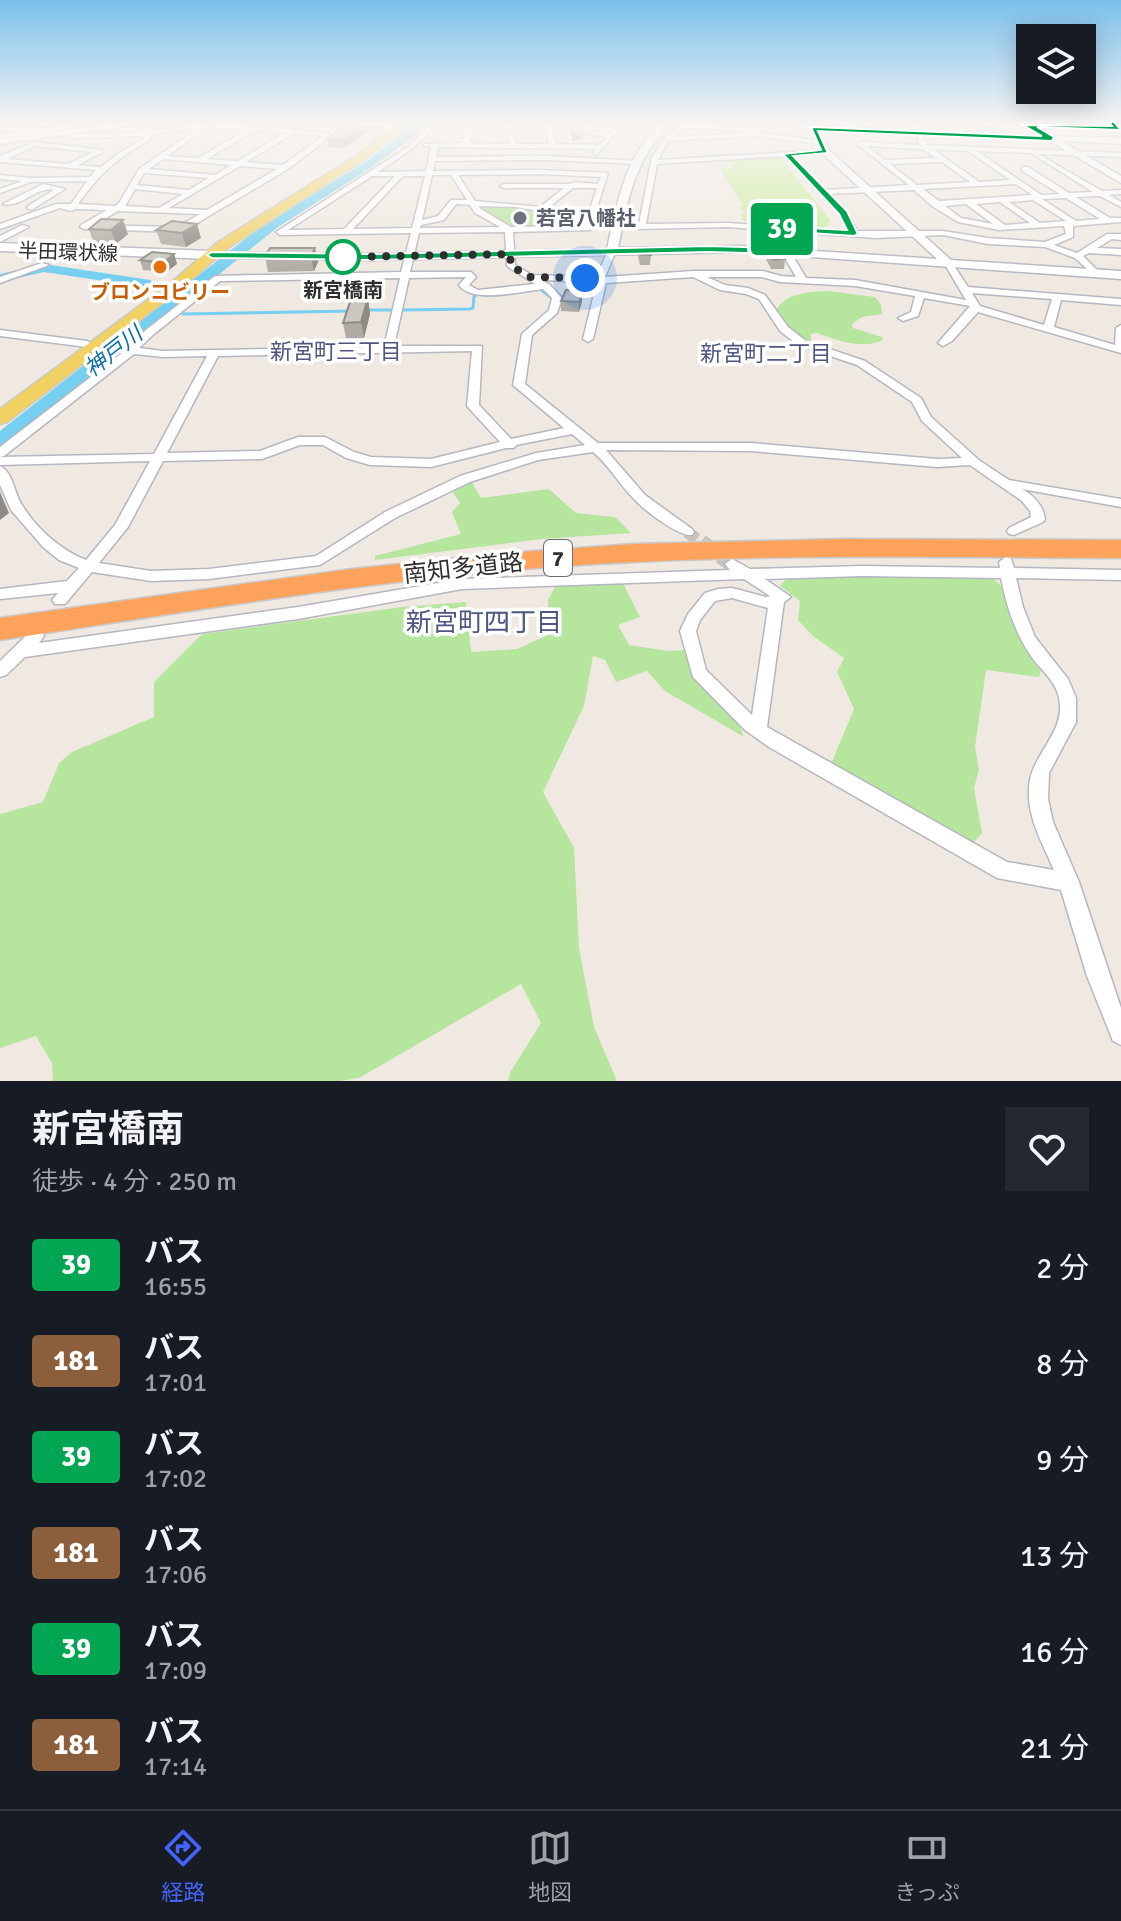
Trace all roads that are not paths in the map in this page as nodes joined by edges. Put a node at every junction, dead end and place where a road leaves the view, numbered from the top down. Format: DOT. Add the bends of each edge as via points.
graph roads {
  1 [pos="100,173"];
  2 [pos="140,173"];
  3 [pos="173,173"];
  4 [pos="224,173"];
  5 [pos="274,173"];
  6 [pos="335,173"];
  7 [pos="389,173"];
  8 [pos="402,173"];
  9 [pos="429,173"];
  10 [pos="453,173"];
  11 [pos="507,173"];
  12 [pos="576,173"];
  13 [pos="633,173"];
  14 [pos="652,173"];
  15 [pos="805,173"];
  16 [pos="850,173"];
  17 [pos="897,173"];
  18 [pos="962,173"];
  19 [pos="1005,173"];
  20 [pos="1032,173"];
  21 [pos="1067,173"];
  22 [pos="373,174"];
  23 [pos="588,174"];
  24 [pos="0,175"];
  25 [pos="218,177"];
  26 [pos="94,179"];
  27 [pos="31,180"];
  28 [pos="1017,182"];
  29 [pos="574,184"];
  30 [pos="977,184"];
  31 [pos="533,185"];
  32 [pos="504,186"];
  33 [pos="601,186"];
  34 [pos="132,187"];
  35 [pos="915,188"];
  36 [pos="868,190"];
  37 [pos="0,191"];
  38 [pos="191,192"];
  39 [pos="823,192"];
  40 [pos="1121,192"];
  41 [pos="1102,193"];
  42 [pos="1068,195"];
  43 [pos="1037,197"];
  44 [pos="1002,200"];
  45 [pos="967,201"];
  46 [pos="472,202"];
  47 [pos="493,203"];
  48 [pos="4,204"];
  49 [pos="935,204"];
  50 [pos="76,205"];
  51 [pos="516,205"];
  52 [pos="1121,205"];
  53 [pos="31,208"];
  54 [pos="54,208"];
  55 [pos="114,209"];
  56 [pos="542,209"];
  57 [pos="160,211"];
  58 [pos="206,212"];
  59 [pos="591,217"];
  60 [pos="1121,220"];
  61 [pos="1109,221"];
  62 [pos="1071,223"];
  63 [pos="982,225"];
  64 [pos="1038,225"];
  65 [pos="0,227"];
  66 [pos="415,227"];
  67 [pos="1002,227"];
  68 [pos="772,228"];
  69 [pos="509,229"];
  70 [pos="346,232"];
  71 [pos="915,233"];
  72 [pos="854,234"];
  73 [pos="1121,237"];
  74 [pos="974,238"];
  75 [pos="0,239"];
  76 [pos="1046,245"];
  77 [pos="0,248"];
  78 [pos="1088,250"];
  79 [pos="612,251"];
  80 [pos="786,251"];
  81 [pos="1121,252"];
  82 [pos="510,254"];
  83 [pos="210,255"];
  84 [pos="1078,256"];
  85 [pos="407,257"];
  86 [pos="948,263"];
  87 [pos="40,268"];
  88 [pos="1095,273"];
  89 [pos="694,274"];
  90 [pos="404,275"];
  91 [pos="1121,275"];
  92 [pos="530,277"];
  93 [pos="802,279"];
  94 [pos="0,280"];
  95 [pos="600,280"];
  96 [pos="544,286"];
  97 [pos="966,290"];
  98 [pos="920,295"];
  99 [pos="1057,297"];
  100 [pos="1121,302"];
  101 [pos="975,306"];
  102 [pos="903,318"];
  103 [pos="1121,328"];
  104 [pos="1048,329"];
  105 [pos="0,333"];
  106 [pos="588,339"];
  107 [pos="943,343"];
  108 [pos="96,346"];
  109 [pos="388,350"];
  110 [pos="1121,350"];
  111 [pos="128,351"];
  112 [pos="214,354"];
  113 [pos="0,408"];
  114 [pos="0,418"];
  115 [pos="575,430"];
  116 [pos="510,445"];
  117 [pos="596,448"];
  118 [pos="0,453"];
  119 [pos="159,457"];
  120 [pos="0,461"];
  121 [pos="972,461"];
  122 [pos="0,470"];
  123 [pos="1004,482"];
  124 [pos="1121,503"];
  125 [pos="1014,531"];
  126 [pos="687,532"];
  127 [pos="1121,537"];
  128 [pos="1121,549"];
  129 [pos="732,564"];
  130 [pos="88,566"];
  131 [pos="1006,568"];
  132 [pos="747,574"];
  133 [pos="1121,575"];
  134 [pos="72,586"];
  135 [pos="0,594"];
  136 [pos="60,600"];
  137 [pos="777,600"];
  138 [pos="0,615"];
  139 [pos="0,629"];
  140 [pos="36,636"];
  141 [pos="23,651"];
  142 [pos="0,671"];
  143 [pos="758,731"];
  144 [pos="1069,882"];
  145 [pos="1121,1033"];
  1 -- 26 [label="street"];
  2 -- 34 [label="street"];
  3 -- 25 [label="street"];
  4 -- 25 [label="street"];
  5 -- 58 [label="street"];
  6 -- 83 [label="main road"];
  7 -- 22 [label="street"];
  8 -- 70 [label="street"];
  9 -- 66 [label="street"];
  10 -- 46 [label="street"];
  11 -- 32 [label="street"];
  12 -- 23 [label="street"];
  13 -- 79 [label="street"];
  14 -- 68 [label="street" via="641,227"];
  15 -- 39 [label="street"];
  16 -- 36 [label="street"];
  17 -- 35 [label="street"];
  18 -- 30 [label="street"];
  19 -- 28 [label="street"];
  20 -- 42 [label="street"];
  21 -- 41 [label="street"];
  22 -- 70 [label="street" via="280,233"];
  23 -- 33 [label="street" via="605,175"];
  24 -- 27 [label="street"];
  25 -- 38 [label="street"];
  26 -- 27 [label="street"];
  26 -- 50 [label="street"];
  27 -- 37 [label="street"];
  28 -- 30 [label="street"];
  28 -- 43 [label="street"];
  29 -- 31 [label="street"];
  29 -- 33 [label="street"];
  29 -- 56 [label="street"];
  30 -- 35 [label="street"];
  31 -- 32 [label="street"];
  31 -- 51 [label="street"];
  32 -- 47 [label="street"];
  33 -- 59 [label="street"];
  34 -- 38 [label="street"];
  34 -- 55 [label="street"];
  35 -- 36 [label="street"];
  35 -- 49 [label="street"];
  36 -- 39 [label="street"];
  36 -- 71 [label="street"];
  38 -- 57 [label="street"];
  39 -- 72 [label="street"];
  40 -- 41 [label="street"];
  41 -- 42 [label="street"];
  41 -- 52 [label="street"];
  42 -- 43 [label="street"];
  42 -- 61 [label="street"];
  43 -- 44 [label="street"];
  43 -- 62 [label="street"];
  44 -- 45 [label="street"];
  44 -- 64 [label="street"];
  45 -- 49 [label="street"];
  45 -- 67 [label="street"];
  46 -- 47 [label="street"];
  46 -- 66 [label="street" via="454,202 446,216"];
  46 -- 69 [label="street"];
  47 -- 51 [label="street"];
  48 -- 53 [label="street"];
  48 -- 53 [label="street" via="46,186 61,189"];
  49 -- 63 [label="street" via="958,220"];
  50 -- 54 [label="street"];
  50 -- 55 [label="street"];
  50 -- 75 [label="street"];
  51 -- 56 [label="street"];
  53 -- 54 [label="street"];
  54 -- 65 [label="street"];
  55 -- 57 [label="street"];
  55 -- 58 [label="street" via="84,227 179,230"];
  56 -- 59 [label="street"];
  57 -- 58 [label="street"];
  59 -- 69 [label="street" via="587,228"];
  60 -- 61 [label="street"];
  61 -- 62 [label="street"];
  62 -- 64 [label="street"];
  62 -- 76 [label="street" via="1070,235"];
  63 -- 67 [label="street"];
  63 -- 74 [label="street"];
  64 -- 67 [label="street"];
  66 -- 69 [label="street"];
  66 -- 70 [label="street"];
  66 -- 85 [label="street"];
  68 -- 72 [label="street"];
  68 -- 80 [label="street"];
  69 -- 82 [label="street"];
  71 -- 72 [label="street"];
  71 -- 74 [label="street"];
  71 -- 86 [label="street"];
  73 -- 78 [label="street" via="1110,236"];
  74 -- 76 [label="street"];
  76 -- 84 [label="street"];
  77 -- 83 [label="main road, 半田環状線"];
  78 -- 81 [label="street"];
  78 -- 84 [label="street"];
  79 -- 80 [label="street"];
  79 -- 82 [label="street"];
  79 -- 95 [label="street"];
  80 -- 86 [label="street"];
  80 -- 93 [label="street"];
  82 -- 85 [label="street"];
  82 -- 92 [label="street" via="511,266"];
  83 -- 85 [label="street"];
  83 -- 108 [label="main road"];
  84 -- 88 [label="street"];
  85 -- 90 [label="street"];
  86 -- 88 [label="street"];
  86 -- 97 [label="street"];
  87 -- 94 [label="street"];
  88 -- 91 [label="street"];
  89 -- 93 [label="street"];
  89 -- 95 [label="street"];
  89 -- 121 [label="street" via="762,297 784,329 802,343 884,376 917,400 926,419"];
  90 -- 96 [label="street" via="468,274 467,290 483,293"];
  90 -- 109 [label="street"];
  90 -- 111 [label="street" via="218,278"];
  92 -- 95 [label="street"];
  92 -- 96 [label="street"];
  93 -- 98 [label="street"];
  95 -- 106 [label="street"];
  96 -- 115 [label="street" via="558,302 527,334 519,385"];
  97 -- 99 [label="street"];
  97 -- 101 [label="street"];
  98 -- 101 [label="street"];
  98 -- 102 [label="street" via="915,314"];
  99 -- 100 [label="street"];
  99 -- 104 [label="street"];
  101 -- 104 [label="street"];
  101 -- 107 [label="street"];
  103 -- 110 [label="street"];
  104 -- 110 [label="street"];
  105 -- 108 [label="street"];
  108 -- 111 [label="street"];
  108 -- 113 [label="main road"];
  108 -- 114 [label="main road"];
  109 -- 112 [label="street"];
  109 -- 116 [label="street" via="478,348 473,406"];
  111 -- 112 [label="street"];
  111 -- 118 [label="street"];
  112 -- 119 [label="street"];
  115 -- 116 [label="street"];
  115 -- 117 [label="street"];
  116 -- 119 [label="street" via="424,464 370,461 325,441 302,440 262,455"];
  117 -- 121 [label="street" via="751,447 937,463"];
  117 -- 126 [label="street" via="640,498"];
  117 -- 130 [label="street" via="516,462 465,479 390,515 320,560 151,576"];
  119 -- 120 [label="street"];
  119 -- 130 [label="street" via="121,527"];
  121 -- 123 [label="street"];
  122 -- 130 [label="street" via="16,507 48,544"];
  123 -- 124 [label="street"];
  123 -- 125 [label="street" via="1027,498 1039,515"];
  127 -- 138 [label="highway, 南知多道路 / 7" via="763,537 559,545 382,562"];
  128 -- 139 [label="highway, 南知多道路 / 7" via="759,549 562,557 404,573"];
  129 -- 132 [label="street"];
  130 -- 134 [label="street"];
  131 -- 132 [label="street"];
  131 -- 133 [label="street"];
  131 -- 144 [label="street" via="1026,636 1068,695 1070,718 1040,767 1038,801"];
  132 -- 137 [label="street" via="783,597"];
  132 -- 141 [label="street" via="462,584"];
  134 -- 135 [label="street"];
  134 -- 136 [label="street"];
  137 -- 143 [label="street"];
  137 -- 143 [label="street" via="718,594 689,624 699,673"];
  140 -- 141 [label="street"];
  141 -- 142 [label="street"];
  143 -- 144 [label="street" via="1004,871"];
  144 -- 145 [label="street"];
}
